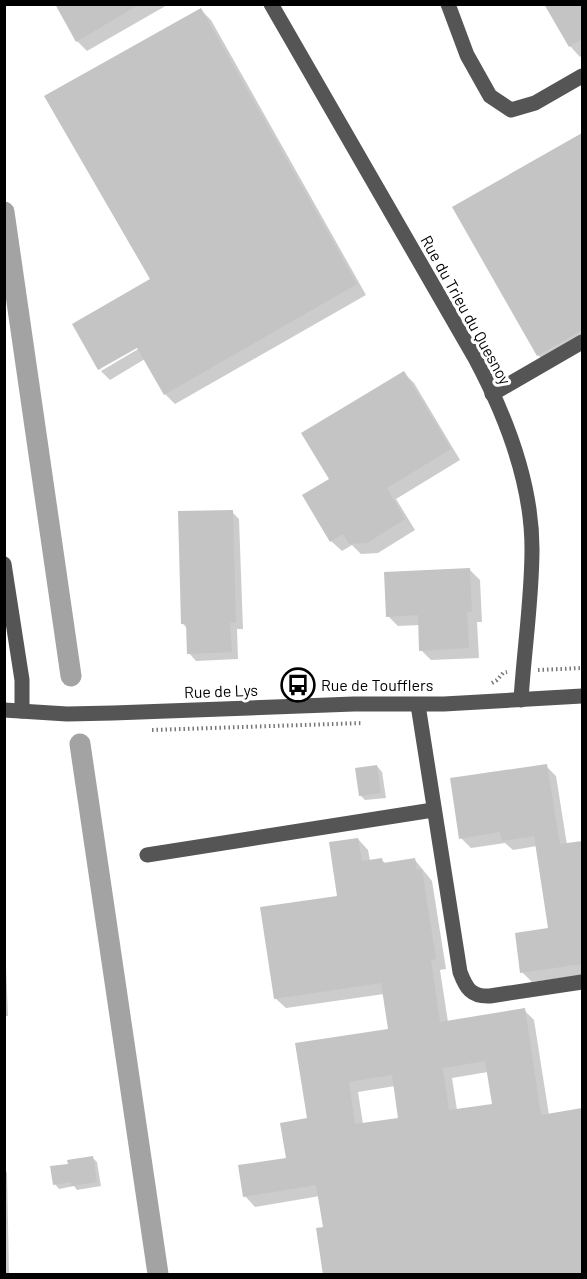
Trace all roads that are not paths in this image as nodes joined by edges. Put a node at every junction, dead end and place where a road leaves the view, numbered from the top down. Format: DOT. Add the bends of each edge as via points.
graph roads {
  1 [pos="271,4"];
  2 [pos="448,4"];
  3 [pos="582,76"];
  4 [pos="582,342"];
  5 [pos="492,394"];
  6 [pos="4,564"];
  7 [pos="582,696"];
  8 [pos="522,700"];
  9 [pos="418,705"];
  10 [pos="4,710"];
  11 [pos="22,711"];
  12 [pos="433,810"];
  13 [pos="147,855"];
  14 [pos="582,982"];
  1 -- 5 [label="street, Rue du Trieu du Quesnoy"];
  2 -- 3 [label="street" via="467,55 490,96 511,111 535,103"];
  4 -- 5 [label="street"];
  5 -- 8 [label="street, Rue du Trieu du Quesnoy" via="519,467 531,521 531,582"];
  6 -- 11 [label="street" via="22,680"];
  7 -- 8 [label="street, Rue de Lys"];
  8 -- 9 [label="street, Rue de Lys"];
  9 -- 11 [label="street, Rue de Lys" via="88,714"];
  9 -- 12 [label="street"];
  10 -- 11 [label="street, Rue de Lys"];
  12 -- 13 [label="street"];
  12 -- 14 [label="street" via="460,972 468,990 490,996"];
}
